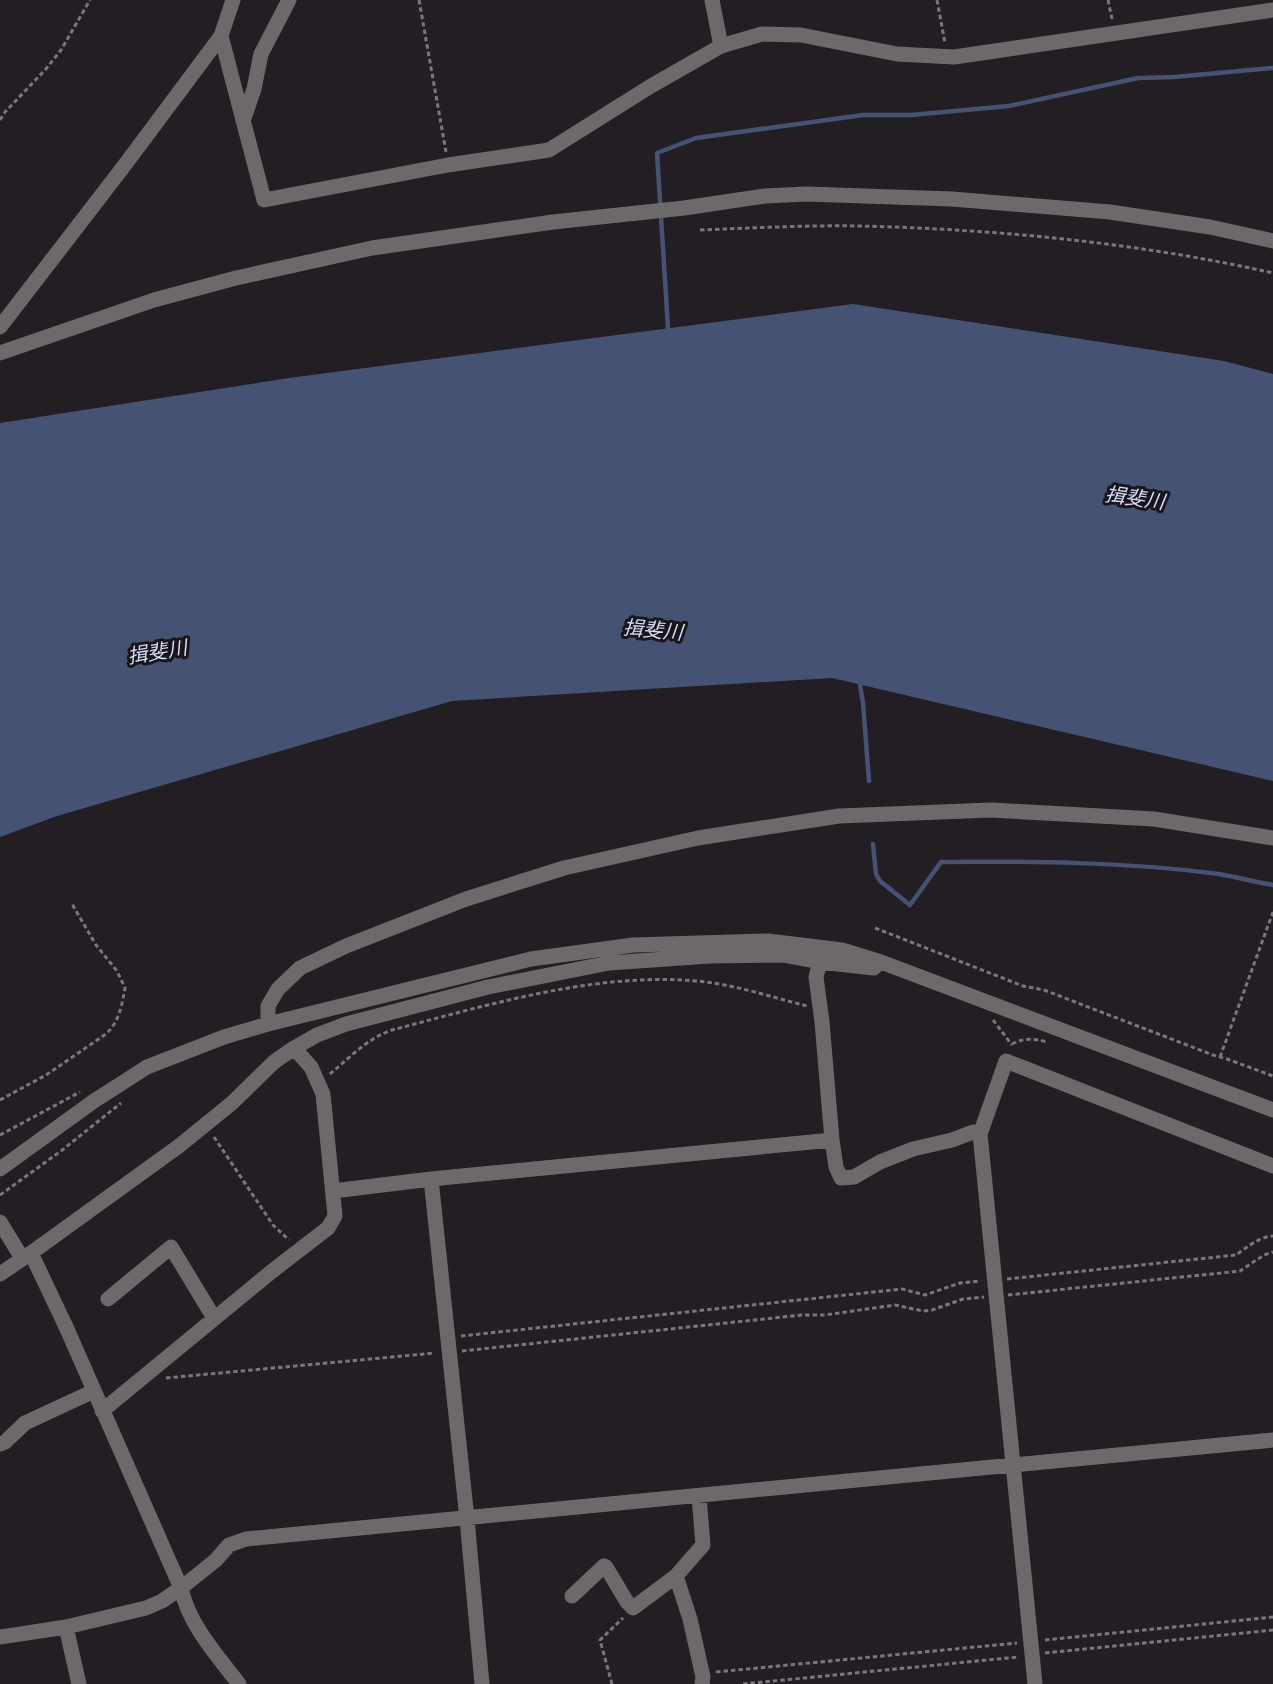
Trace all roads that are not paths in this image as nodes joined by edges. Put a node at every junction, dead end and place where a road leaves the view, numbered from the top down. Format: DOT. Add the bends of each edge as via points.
graph roads {
  1 [pos="232,0"];
  2 [pos="289,0"];
  3 [pos="712,0"];
  4 [pos="1273,10"];
  5 [pos="221,36"];
  6 [pos="721,46"];
  7 [pos="243,121"];
  8 [pos="1273,241"];
  9 [pos="0,327"];
  10 [pos="0,353"];
  11 [pos="1273,838"];
  12 [pos="820,962"];
  13 [pos="880,963"];
  14 [pos="268,1024"];
  15 [pos="294,1048"];
  16 [pos="1273,1110"];
  17 [pos="980,1134"];
  18 [pos="832,1140"];
  19 [pos="1273,1166"];
  20 [pos="0,1169"];
  21 [pos="431,1179"];
  22 [pos="333,1191"];
  23 [pos="0,1222"];
  24 [pos="26,1255"];
  25 [pos="0,1274"];
  26 [pos="108,1299"];
  27 [pos="214,1318"];
  28 [pos="94,1390"];
  29 [pos="102,1411"];
  30 [pos="1273,1440"];
  31 [pos="0,1444"];
  32 [pos="1012,1464"];
  33 [pos="699,1496"];
  34 [pos="467,1519"];
  35 [pos="676,1576"];
  36 [pos="181,1587"];
  37 [pos="572,1596"];
  38 [pos="66,1627"];
  39 [pos="0,1637"];
  40 [pos="702,1679"];
  41 [pos="79,1684"];
  42 [pos="239,1684"];
  43 [pos="482,1684"];
  44 [pos="1035,1684"];
  1 -- 5 [label="street"];
  2 -- 7 [label="street" via="261,54"];
  3 -- 6 [label="street"];
  4 -- 6 [label="street" via="954,57 897,54 801,35 762,34"];
  5 -- 7 [label="street"];
  5 -- 9 [label="street"];
  6 -- 7 [label="street" via="549,150 264,200"];
  8 -- 10 [label="street" via="1210,227 1098,211 952,199 765,196 372,248 154,300"];
  11 -- 14 [label="street" via="1155,819 992,810 839,816 698,838 564,868 466,899 346,945 300,968 278,989 268,1006"];
  12 -- 13 [label="street" via="874,968"];
  12 -- 15 [label="street" via="783,955 609,963 488,987 357,1021"];
  12 -- 18 [label="street" via="816,977"];
  13 -- 14 [label="street" via="842,950 768,940 633,945 531,959"];
  13 -- 16 [label="street"];
  14 -- 20 [label="street" via="147,1067"];
  15 -- 22 [label="street" via="310,1067 323,1094"];
  15 -- 24 [label="street" via="179,1146"];
  17 -- 18 [label="street" via="973,1132 913,1149 854,1177 841,1178"];
  17 -- 19 [label="street" via="1006,1061"];
  17 -- 32 [label="street"];
  18 -- 21 [label="street"];
  21 -- 22 [label="street"];
  21 -- 34 [label="street"];
  22 -- 27 [label="street" via="335,1216 328,1228"];
  23 -- 24 [label="street"];
  24 -- 25 [label="street"];
  24 -- 28 [label="street" via="67,1329"];
  26 -- 27 [label="street" via="171,1246"];
  27 -- 29 [label="street"];
  28 -- 29 [label="street"];
  28 -- 31 [label="street" via="25,1423"];
  29 -- 36 [label="street"];
  30 -- 32 [label="street"];
  32 -- 33 [label="street"];
  32 -- 44 [label="street"];
  33 -- 34 [label="street"];
  33 -- 35 [label="street" via="703,1545"];
  34 -- 36 [label="street" via="246,1539 229,1545"];
  34 -- 43 [label="street"];
  35 -- 37 [label="street" via="633,1608 604,1566"];
  35 -- 40 [label="street" via="690,1619"];
  36 -- 38 [label="street" via="146,1608"];
  36 -- 42 [label="street" via="199,1631"];
  38 -- 39 [label="street"];
  38 -- 41 [label="street"];
}
